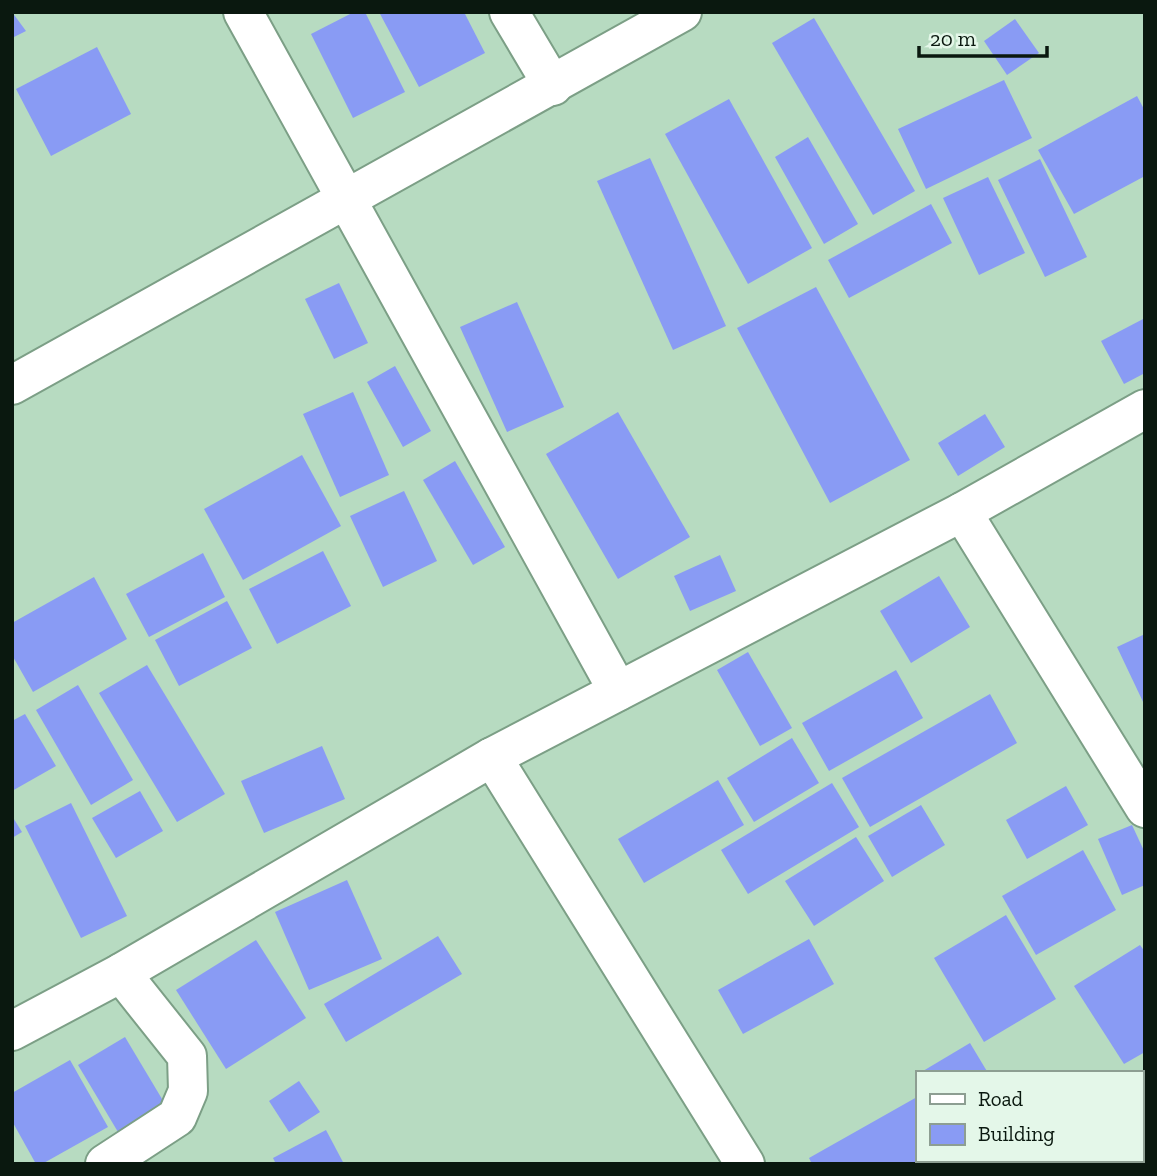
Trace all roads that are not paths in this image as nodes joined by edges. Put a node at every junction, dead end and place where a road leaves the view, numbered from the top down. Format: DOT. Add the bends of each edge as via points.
graph roads {
  1 [pos="243,12"];
  2 [pos="509,12"];
  3 [pos="682,12"];
  4 [pos="553,86"];
  5 [pos="345,198"];
  6 [pos="12,385"];
  7 [pos="1145,409"];
  8 [pos="962,512"];
  9 [pos="618,691"];
  10 [pos="492,757"];
  11 [pos="1145,808"];
  12 [pos="121,973"];
  13 [pos="12,1031"];
  14 [pos="105,1164"];
  15 [pos="746,1164"];
  1 -- 5 [label="street"];
  2 -- 4 [label="street"];
  3 -- 4 [label="street"];
  4 -- 5 [label="street"];
  5 -- 6 [label="street"];
  5 -- 9 [label="street"];
  7 -- 8 [label="street"];
  8 -- 9 [label="street"];
  8 -- 11 [label="street"];
  9 -- 10 [label="street"];
  10 -- 12 [label="street"];
  10 -- 15 [label="street"];
  12 -- 13 [label="street"];
  12 -- 14 [label="street" via="187,1056 188,1091 177,1117"];
}
